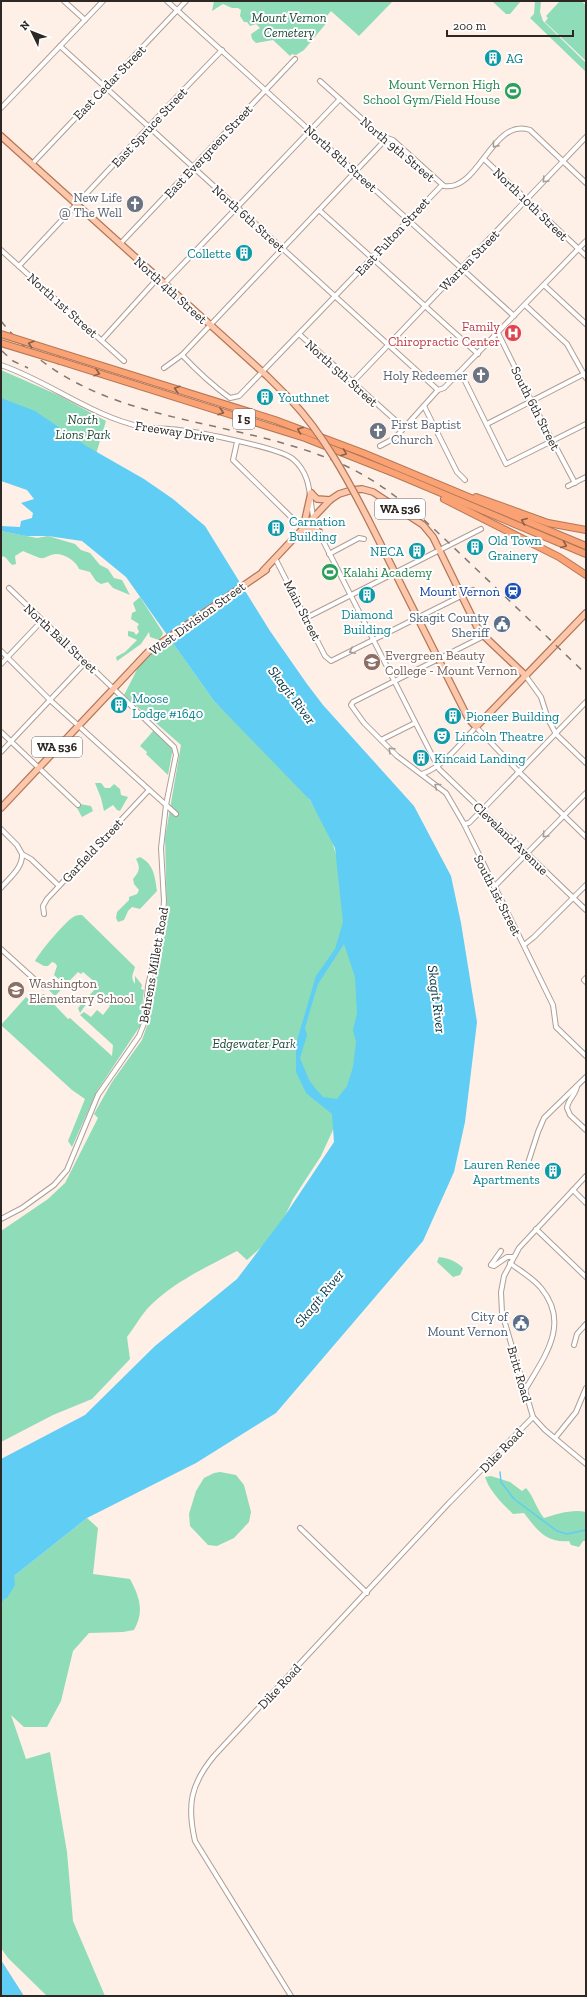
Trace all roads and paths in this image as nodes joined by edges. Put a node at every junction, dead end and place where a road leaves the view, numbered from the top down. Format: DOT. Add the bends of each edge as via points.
graph roads {
  1 [pos="64,1"];
  2 [pos="103,1"];
  3 [pos="167,1"];
  4 [pos="186,1"];
  5 [pos="177,10"];
  6 [pos="85,20"];
  7 [pos="60,46"];
  8 [pos="222,50"];
  9 [pos="295,59"];
  10 [pos="320,81"];
  11 [pos="105,87"];
  12 [pos="266,90"];
  13 [pos="340,99"];
  14 [pos="1,108"];
  15 [pos="148,126"];
  16 [pos="310,131"];
  17 [pos="1,136"];
  18 [pos="586,137"];
  19 [pos="387,138"];
  20 [pos="484,159"];
  21 [pos="563,161"];
  22 [pos="32,164"];
  23 [pos="193,167"];
  24 [pos="356,172"];
  25 [pos="586,182"];
  26 [pos="442,184"];
  27 [pos="527,199"];
  28 [pos="76,204"];
  29 [pos="238,207"];
  30 [pos="319,210"];
  31 [pos="408,219"];
  32 [pos="586,241"];
  33 [pos="120,244"];
  34 [pos="283,248"];
  35 [pos="578,248"];
  36 [pos="1,250"];
  37 [pos="586,256"];
  38 [pos="372,258"];
  39 [pos="19,266"];
  40 [pos="462,268"];
  41 [pos="158,278"];
  42 [pos="164,284"];
  43 [pos="544,285"];
  44 [pos="335,296"];
  45 [pos="525,305"];
  46 [pos="426,306"];
  47 [pos="514,316"];
  48 [pos="210,324"];
  49 [pos="586,324"];
  50 [pos="498,333"];
  51 [pos="1,334"];
  52 [pos="299,334"];
  53 [pos="102,340"];
  54 [pos="1,343"];
  55 [pos="389,344"];
  56 [pos="478,354"];
  57 [pos="182,355"];
  58 [pos="124,361"];
  59 [pos="1,365"];
  60 [pos="164,368"];
  61 [pos="262,372"];
  62 [pos="458,373"];
  63 [pos="585,375"];
  64 [pos="352,383"];
  65 [pos="438,390"];
  66 [pos="532,402"];
  67 [pos="424,406"];
  68 [pos="488,424"];
  69 [pos="586,424"];
  70 [pos="404,428"];
  71 [pos="237,442"];
  72 [pos="553,442"];
  73 [pos="380,446"];
  74 [pos="363,453"];
  75 [pos="586,477"];
  76 [pos="465,480"];
  77 [pos="575,483"];
  78 [pos="568,486"];
  79 [pos="424,487"];
  80 [pos="311,493"];
  81 [pos="330,500"];
  82 [pos="313,518"];
  83 [pos="295,521"];
  84 [pos="303,529"];
  85 [pos="481,529"];
  86 [pos="586,530"];
  87 [pos="319,532"];
  88 [pos="364,539"];
  89 [pos="586,546"];
  90 [pos="285,548"];
  91 [pos="440,550"];
  92 [pos="329,554"];
  93 [pos="586,554"];
  94 [pos="276,560"];
  95 [pos="262,572"];
  96 [pos="395,572"];
  97 [pos="586,576"];
  98 [pos="9,588"];
  99 [pos="473,590"];
  100 [pos="350,595"];
  101 [pos="462,596"];
  102 [pos="586,613"];
  103 [pos="306,618"];
  104 [pos="418,618"];
  105 [pos="37,626"];
  106 [pos="484,636"];
  107 [pos="373,640"];
  108 [pos="1,652"];
  109 [pos="7,657"];
  110 [pos="439,659"];
  111 [pos="1,664"];
  112 [pos="82,666"];
  113 [pos="525,676"];
  114 [pos="394,682"];
  115 [pos="114,687"];
  116 [pos="50,700"];
  117 [pos="586,702"];
  118 [pos="415,723"];
  119 [pos="78,725"];
  120 [pos="476,727"];
  121 [pos="1,732"];
  122 [pos="556,734"];
  123 [pos="381,740"];
  124 [pos="11,742"];
  125 [pos="1,752"];
  126 [pos="176,755"];
  127 [pos="586,763"];
  128 [pos="437,766"];
  129 [pos="39,767"];
  130 [pos="519,772"];
  131 [pos="422,774"];
  132 [pos="148,790"];
  133 [pos="586,793"];
  134 [pos="78,805"];
  135 [pos="166,806"];
  136 [pos="1,808"];
  137 [pos="482,810"];
  138 [pos="176,814"];
  139 [pos="564,815"];
  140 [pos="464,824"];
  141 [pos="1,829"];
  142 [pos="586,837"];
  143 [pos="22,854"];
  144 [pos="527,854"];
  145 [pos="586,885"];
  146 [pos="59,886"];
  147 [pos="494,887"];
  148 [pos="1,888"];
  149 [pos="573,898"];
  150 [pos="586,910"];
  151 [pos="44,914"];
  152 [pos="524,945"];
  153 [pos="1,949"];
  154 [pos="43,987"];
  155 [pos="586,1056"];
  156 [pos="586,1077"];
  157 [pos="577,1086"];
  158 [pos="586,1130"];
  159 [pos="527,1166"];
  160 [pos="586,1176"];
  161 [pos="572,1190"];
  162 [pos="586,1203"];
  163 [pos="1,1219"];
  164 [pos="536,1229"];
  165 [pos="501,1251"];
  166 [pos="512,1257"];
  167 [pos="510,1262"];
  168 [pos="586,1277"];
  169 [pos="586,1324"];
  170 [pos="574,1345"];
  171 [pos="586,1388"];
  172 [pos="525,1390"];
  173 [pos="533,1417"];
  174 [pos="555,1438"];
  175 [pos="586,1464"];
  176 [pos="300,1528"];
  177 [pos="367,1593"];
  178 [pos="291,1996"];
  1 -- 6 [label="street"];
  2 -- 6 [label="street"];
  3 -- 5 [label="street, North 8th Street"];
  4 -- 5 [label="street, East Cedar Street"];
  5 -- 8 [label="street, North 8th Street"];
  5 -- 11 [label="street, East Cedar Street"];
  6 -- 7 [label="street"];
  7 -- 11 [label="street, North 6th Street"];
  7 -- 14 [label="street"];
  8 -- 12 [label="street, North 8th Street"];
  8 -- 15 [label="street, East Spruce Street"];
  9 -- 12 [label="street, East Evergreen Street"];
  10 -- 13 [label="street, North 9th Street"];
  11 -- 15 [label="street, North 6th Street"];
  11 -- 22 [label="street, East Cedar Street"];
  12 -- 16 [label="street, North 8th Street"];
  12 -- 23 [label="street, East Evergreen Street"];
  13 -- 16 [label="street"];
  13 -- 19 [label="street, North 9th Street" via="381,136"];
  15 -- 23 [label="street, North 6th Street"];
  15 -- 28 [label="street, East Spruce Street"];
  16 -- 24 [label="street, North 8th Street"];
  16 -- 29 [label="street"];
  17 -- 22 [label="main road, North 4th Street"];
  18 -- 21 [label="street, Warren Street"];
  19 -- 24 [label="street"];
  19 -- 26 [label="street, North 9th Street" via="393,140"];
  21 -- 20 [label="street, one-way" via="526,128 506,133"];
  20 -- 26 [label="street" via="456,185"];
  20 -- 27 [label="street, North 10th Street"];
  21 -- 25 [label="street"];
  21 -- 27 [label="street, Warren Street, one-way"];
  22 -- 28 [label="main road, North 4th Street"];
  23 -- 29 [label="street, North 6th Street"];
  23 -- 33 [label="street, East Evergreen Street"];
  24 -- 30 [label="street"];
  24 -- 31 [label="street, North 8th Street"];
  26 -- 31 [label="street, East Fulton Street"];
  27 -- 35 [label="street, North 10th Street"];
  27 -- 40 [label="street, Warren Street"];
  28 -- 33 [label="main road, North 4th Street"];
  28 -- 39 [label="street, East Spruce Street"];
  29 -- 34 [label="street, North 6th Street"];
  29 -- 42 [label="street"];
  30 -- 34 [label="street"];
  30 -- 38 [label="street"];
  31 -- 38 [label="street, East Fulton Street"];
  31 -- 40 [label="street, North 8th Street"];
  32 -- 35 [label="street"];
  33 -- 41 [label="main road, North 4th Street"];
  34 -- 44 [label="street, North 6th Street"];
  34 -- 48 [label="street"];
  35 -- 37 [label="street, North 10th Street"];
  35 -- 43 [label="street"];
  36 -- 39 [label="street, North 1st Street"];
  38 -- 44 [label="street, East Fulton Street"];
  38 -- 46 [label="street"];
  39 -- 53 [label="street, North 1st Street"];
  40 -- 46 [label="street, Warren Street"];
  40 -- 47 [label="street, North 8th Street"];
  41 -- 42 [label="main road, North 4th Street"];
  41 -- 53 [label="street"];
  42 -- 48 [label="main road, North 4th Street"];
  43 -- 45 [label="street"];
  43 -- 49 [label="street"];
  44 -- 52 [label="street, East Fulton Street"];
  44 -- 55 [label="street, North 6th Street"];
  45 -- 47 [label="street"];
  45 -- 63 [label="street" via="567,344"];
  46 -- 55 [label="street, Warren Street"];
  46 -- 56 [label="street"];
  47 -- 50 [label="street"];
  48 -- 57 [label="street"];
  48 -- 61 [label="main road, North 4th Street"];
  50 -- 56 [label="street"];
  50 -- 66 [label="street, South 6th Street"];
  74 -- 51 [label="highway, I 5, one-way, bridge" via="237,408"];
  52 -- 61 [label="street, East Fulton Street"];
  52 -- 64 [label="street, North 5th Street"];
  53 -- 58 [label="street, North 1st Street"];
  54 -- 79 [label="highway, I 5, one-way, bridge" via="304,438"];
  55 -- 64 [label="street, Warren Street"];
  55 -- 65 [label="street, North 6th Street"];
  56 -- 62 [label="street"];
  57 -- 60 [label="street"];
  57 -- 61 [label="street, East Fulton Street" via="207,381 233,398 242,393"];
  59 -- 71 [label="street, Freeway Drive" via="21,372 112,419 144,427 180,430"];
  61 -- 96 [label="main road, North 4th Street, bridge" via="302,412 330,454"];
  62 -- 65 [label="street" via="444,388"];
  62 -- 68 [label="street" via="464,379"];
  63 -- 66 [label="street"];
  64 -- 70 [label="street, North 5th Street"];
  65 -- 67 [label="street"];
  66 -- 68 [label="street"];
  66 -- 72 [label="street, South 6th Street"];
  67 -- 70 [label="street"];
  67 -- 76 [label="street" via="457,472"];
  68 -- 72 [label="street" via="506,464"];
  69 -- 72 [label="street"];
  70 -- 73 [label="street" via="395,438"];
  71 -- 80 [label="street, Freeway Drive" via="279,452 292,458 304,471"];
  71 -- 83 [label="street" via="233,460"];
  72 -- 77 [label="street, South 6th Street"];
  74 -- 86 [label="highway" via="548,523"];
  89 -- 74 [label="highway, I 5, one-way"];
  75 -- 77 [label="street"];
  77 -- 78 [label="street"];
  79 -- 93 [label="highway, I 5, one-way"];
  79 -- 97 [label="highway" via="559,558"];
  80 -- 81 [label="main road" via="317,499"];
  80 -- 82 [label="street, Freeway Drive"];
  80 -- 84 [label="main road"];
  81 -- 82 [label="main road, West Division Street / WA 536"];
  81 -- 91 [label="main road, WA 536" via="352,490 373,492 423,525"];
  82 -- 84 [label="main road, West Division Street / WA 536"];
  82 -- 87 [label="street"];
  84 -- 87 [label="main road"];
  84 -- 90 [label="main road, West Division Street / WA 536"];
  85 -- 91 [label="street"];
  87 -- 92 [label="street"];
  88 -- 92 [label="street" via="356,539"];
  90 -- 94 [label="main road, West Division Street / WA 536"];
  90 -- 95 [label="main road, West Division Street / WA 536"];
  91 -- 96 [label="street"];
  91 -- 101 [label="main road, WA 536"];
  92 -- 100 [label="street"];
  94 -- 95 [label="main road, West Division Street / WA 536"];
  94 -- 103 [label="street, Main Street"];
  95 -- 115 [label="main road, West Division Street / WA 536" via="148,652"];
  96 -- 100 [label="street"];
  96 -- 104 [label="main road, North 4th Street"];
  98 -- 115 [label="street, North Ball Street"];
  99 -- 101 [label="street"];
  100 -- 103 [label="street"];
  100 -- 107 [label="street"];
  101 -- 104 [label="street"];
  101 -- 106 [label="main road, WA 536"];
  102 -- 113 [label="main road"];
  107 -- 103 [label="street, Main Street, one-way" via="330,660 325,656"];
  104 -- 107 [label="street"];
  104 -- 110 [label="main road, North 4th Street"];
  105 -- 109 [label="street"];
  106 -- 110 [label="street"];
  106 -- 113 [label="main road, WA 536"];
  107 -- 114 [label="street"];
  108 -- 109 [label="street"];
  109 -- 111 [label="street"];
  109 -- 116 [label="street"];
  110 -- 114 [label="street"];
  110 -- 120 [label="main road, North 4th Street" via="468,718"];
  112 -- 116 [label="street"];
  113 -- 120 [label="main road"];
  113 -- 122 [label="street" via="541,697"];
  114 -- 118 [label="street"];
  114 -- 123 [label="street" via="351,704 364,723"];
  115 -- 119 [label="main road, West Division Street / WA 536"];
  115 -- 126 [label="street, North Ball Street" via="174,747"];
  116 -- 119 [label="street"];
  116 -- 124 [label="street"];
  117 -- 122 [label="street"];
  118 -- 123 [label="street"];
  118 -- 128 [label="street"];
  119 -- 129 [label="main road, West Division Street / WA 536"];
  119 -- 132 [label="street"];
  120 -- 128 [label="street"];
  120 -- 130 [label="street"];
  121 -- 124 [label="street"];
  122 -- 127 [label="street"];
  122 -- 130 [label="street"];
  131 -- 123 [label="street, one-way" via="397,756"];
  124 -- 125 [label="street"];
  124 -- 129 [label="street"];
  126 -- 135 [label="street, Behrens Millett Road"];
  128 -- 131 [label="street"];
  128 -- 137 [label="street, Cleveland Avenue"];
  129 -- 134 [label="street"];
  129 -- 136 [label="main road, West Division Street / WA 536"];
  130 -- 137 [label="street"];
  130 -- 139 [label="street"];
  140 -- 131 [label="street, South 1st Street, one-way" via="446,793"];
  132 -- 135 [label="street"];
  132 -- 146 [label="street, Garfield Street"];
  133 -- 139 [label="street"];
  135 -- 138 [label="street"];
  135 -- 163 [label="street, Behrens Millett Road" via="161,848 164,901 162,924 148,986 145,1021 139,1036 98,1095 67,1170 54,1185 22,1208"];
  137 -- 140 [label="street" via="469,823"];
  137 -- 144 [label="street, Cleveland Avenue"];
  139 -- 142 [label="street"];
  139 -- 144 [label="street, one-way"];
  140 -- 147 [label="street, South 1st Street"];
  141 -- 143 [label="street"];
  143 -- 146 [label="street" via="31,859"];
  143 -- 148 [label="street" via="19,868"];
  144 -- 147 [label="street"];
  144 -- 149 [label="street, Cleveland Avenue"];
  145 -- 149 [label="street"];
  146 -- 151 [label="street, Garfield Street" via="44,903"];
  147 -- 152 [label="street, South 1st Street"];
  149 -- 150 [label="street, Cleveland Avenue"];
  149 -- 152 [label="street"];
  152 -- 155 [label="street, South 1st Street" via="553,1005 556,1027"];
  153 -- 154 [label="street"];
  156 -- 157 [label="street"];
  157 -- 158 [label="street" via="567,1108 570,1115"];
  157 -- 159 [label="street" via="544,1118"];
  160 -- 161 [label="street"];
  161 -- 162 [label="street"];
  161 -- 164 [label="street"];
  164 -- 166 [label="street"];
  164 -- 168 [label="street"];
  165 -- 166 [label="street" via="491,1265 494,1266 507,1257"];
  166 -- 167 [label="street, Britt Road"];
  167 -- 172 [label="street, Britt Road" via="501,1292 502,1313"];
  167 -- 172 [label="street" via="540,1287 552,1303 555,1328 551,1344"];
  169 -- 170 [label="street" via="577,1334"];
  171 -- 174 [label="street" via="576,1412"];
  172 -- 173 [label="street, Britt Road"];
  173 -- 174 [label="street, Britt Road"];
  173 -- 177 [label="street, Dike Road" via="449,1503"];
  174 -- 175 [label="street, Britt Road"];
  176 -- 177 [label="street"];
  177 -- 178 [label="street, Dike Road" via="214,1756 196,1781 192,1798 191,1817 195,1841"];
}
